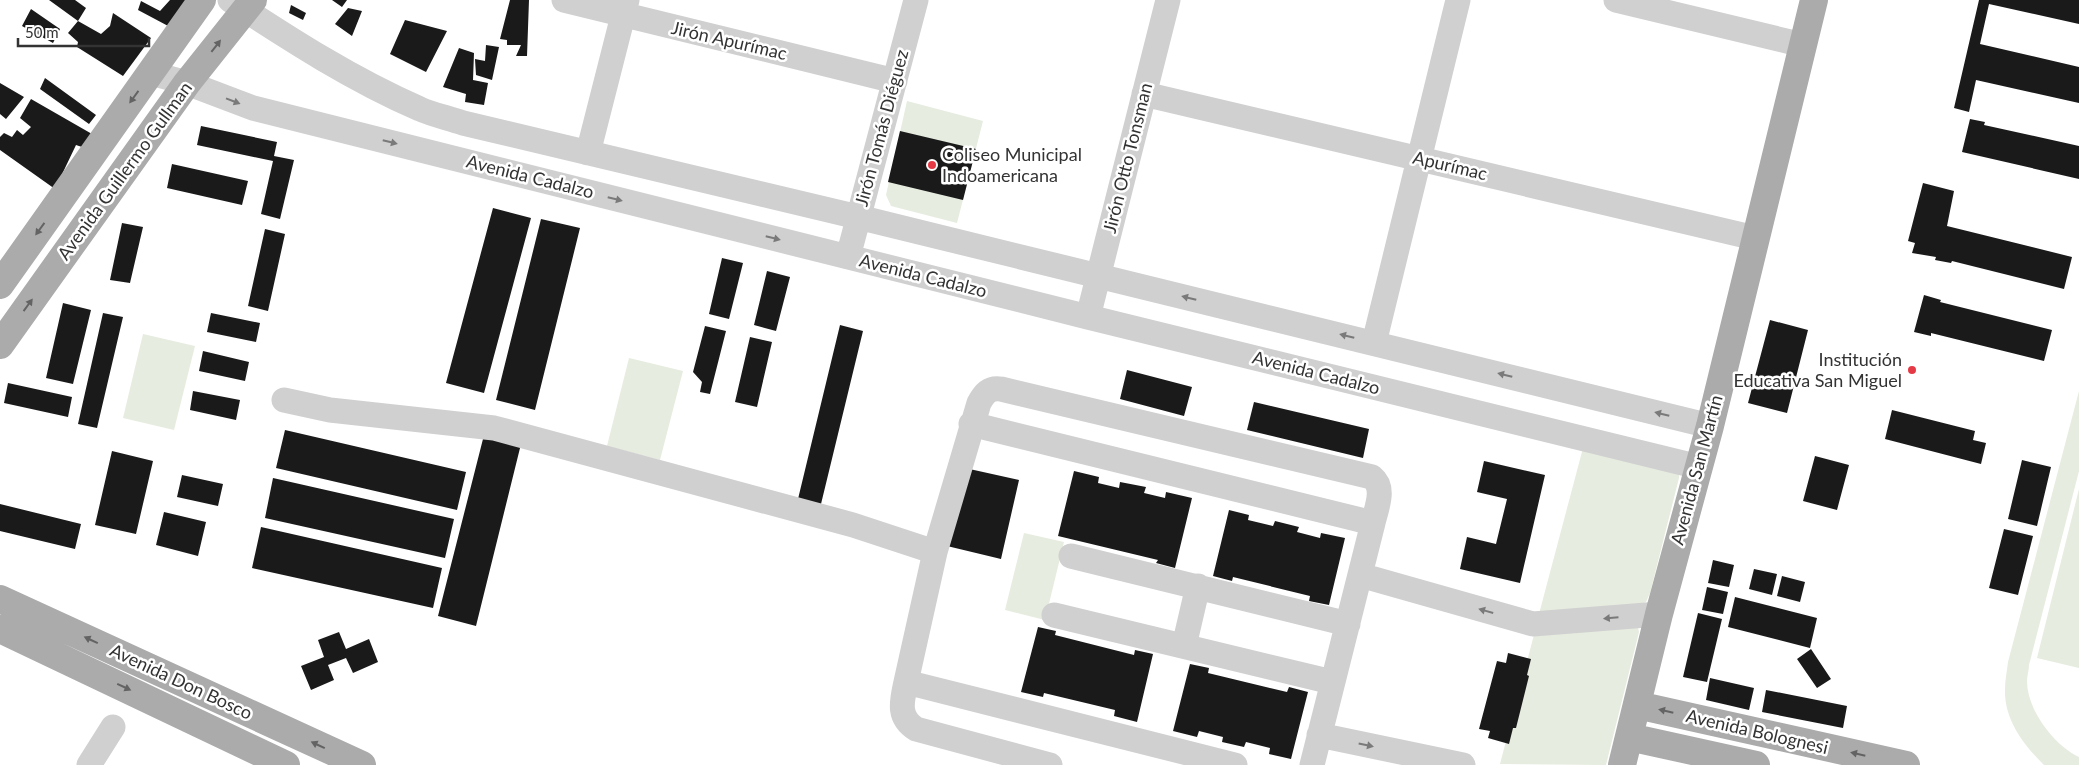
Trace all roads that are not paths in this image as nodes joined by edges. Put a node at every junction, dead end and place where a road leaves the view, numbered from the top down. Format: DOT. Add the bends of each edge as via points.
graph roads {
  1 [pos="202,0"];
  2 [pos="564,0"];
  3 [pos="916,0"];
  4 [pos="1168,0"];
  5 [pos="1458,0"];
  6 [pos="1616,0"];
  7 [pos="1814,0"];
  8 [pos="243,3"];
  9 [pos="625,8"];
  10 [pos="1803,45"];
  11 [pos="151,73"];
  12 [pos="895,81"];
  13 [pos="188,83"];
  14 [pos="1144,94"];
  15 [pos="588,153"];
  16 [pos="1418,159"];
  17 [pos="86,164"];
  18 [pos="114,185"];
  19 [pos="858,217"];
  20 [pos="1755,238"];
  21 [pos="848,257"];
  22 [pos="4,272"];
  23 [pos="1098,276"];
  24 [pos="1088,317"];
  25 [pos="1374,343"];
  26 [pos="0,345"];
  27 [pos="284,400"];
  28 [pos="971,424"];
  29 [pos="1710,426"];
  30 [pos="1699,466"];
  31 [pos="1373,523"];
  32 [pos="935,552"];
  33 [pos="1071,556"];
  34 [pos="1360,575"];
  35 [pos="1198,586"];
  36 [pos="0,598"];
  37 [pos="1659,614"];
  38 [pos="1054,615"];
  39 [pos="1348,624"];
  40 [pos="0,629"];
  41 [pos="1184,646"];
  42 [pos="906,682"];
  43 [pos="1332,682"];
  44 [pos="1638,705"];
  45 [pos="113,727"];
  46 [pos="1765,734"];
  47 [pos="1319,735"];
  48 [pos="1629,737"];
  49 [pos="1149,754"];
  50 [pos="89,765"];
  51 [pos="286,765"];
  52 [pos="362,765"];
  53 [pos="1050,765"];
  54 [pos="1235,765"];
  55 [pos="1312,765"];
  56 [pos="1463,765"];
  57 [pos="1622,765"];
  58 [pos="1757,765"];
  59 [pos="1906,765"];
  1 -- 11 [label="main road, Avenida Guillermo Gullman"];
  2 -- 9 [label="street, Jirón Apurímac"];
  3 -- 12 [label="street, Jirón Tomás Diéguez"];
  4 -- 14 [label="street, Jirón Otto Tonsman"];
  5 -- 16 [label="street"];
  6 -- 10 [label="street"];
  7 -- 10 [label="main road, Avenida San Martín"];
  13 -- 8 [label="main road, Avenida Guillermo Gullman, one-way"];
  8 -- 15 [label="street, Avenida Cadalzo" via="306,50 421,109 463,123"];
  9 -- 12 [label="street, Jirón Apurímac"];
  9 -- 15 [label="street"];
  10 -- 20 [label="main road, Avenida San Martín"];
  11 -- 13 [label="street, Avenida Cadalzo"];
  11 -- 17 [label="main road, Avenida Guillermo Gullman, one-way"];
  12 -- 19 [label="street, Jirón Tomás Diéguez"];
  13 -- 18 [label="main road, Avenida Guillermo Gullman"];
  13 -- 21 [label="street, Avenida Cadalzo, one-way" via="253,108"];
  14 -- 16 [label="street, Apurímac"];
  14 -- 23 [label="street, Jirón Otto Tonsman"];
  15 -- 19 [label="street, Avenida Cadalzo"];
  16 -- 20 [label="street, Apurímac"];
  16 -- 25 [label="street"];
  17 -- 18 [label="main road"];
  17 -- 22 [label="main road, Avenida Guillermo Gullman, one-way"];
  26 -- 18 [label="main road, Avenida Guillermo Gullman, one-way"];
  19 -- 21 [label="street, Jirón Tomás Diéguez"];
  19 -- 23 [label="street, Avenida Cadalzo"];
  20 -- 29 [label="main road, Avenida San Martín"];
  21 -- 24 [label="street, Avenida Cadalzo"];
  23 -- 24 [label="street, Jirón Otto Tonsman"];
  25 -- 23 [label="street, Avenida Cadalzo, one-way"];
  24 -- 30 [label="street, Avenida Cadalzo"];
  29 -- 25 [label="street, Avenida Cadalzo, one-way"];
  27 -- 32 [label="street" via="330,410 494,428 853,526"];
  28 -- 31 [label="street"];
  28 -- 31 [label="street" via="984,394 996,388 1372,477 1380,492"];
  28 -- 32 [label="street"];
  29 -- 30 [label="main road, Avenida San Martín"];
  30 -- 37 [label="main road, Avenida San Martín"];
  31 -- 34 [label="street"];
  32 -- 42 [label="street"];
  33 -- 35 [label="street"];
  37 -- 34 [label="street, one-way" via="1533,624"];
  34 -- 39 [label="street"];
  35 -- 39 [label="street"];
  35 -- 41 [label="street"];
  52 -- 36 [label="main road, Avenida Don Bosco, one-way"];
  37 -- 44 [label="main road, Avenida San Martín"];
  38 -- 41 [label="street"];
  39 -- 43 [label="street"];
  40 -- 51 [label="main road, Avenida Don Bosco, one-way"];
  41 -- 43 [label="street"];
  42 -- 49 [label="street"];
  42 -- 53 [label="street" via="903,716 916,729"];
  43 -- 47 [label="street"];
  46 -- 44 [label="main road, Avenida Bolognesi, one-way"];
  44 -- 48 [label="main road, Avenida San Martín"];
  45 -- 50 [label="street"];
  46 -- 58 [label="street"];
  59 -- 46 [label="main road, Avenida Bolognesi, one-way"];
  47 -- 55 [label="street"];
  47 -- 56 [label="street, one-way"];
  48 -- 57 [label="main road, Avenida San Martín"];
  48 -- 58 [label="main road, Avenida Bolognesi"];
  49 -- 54 [label="street"];
}
